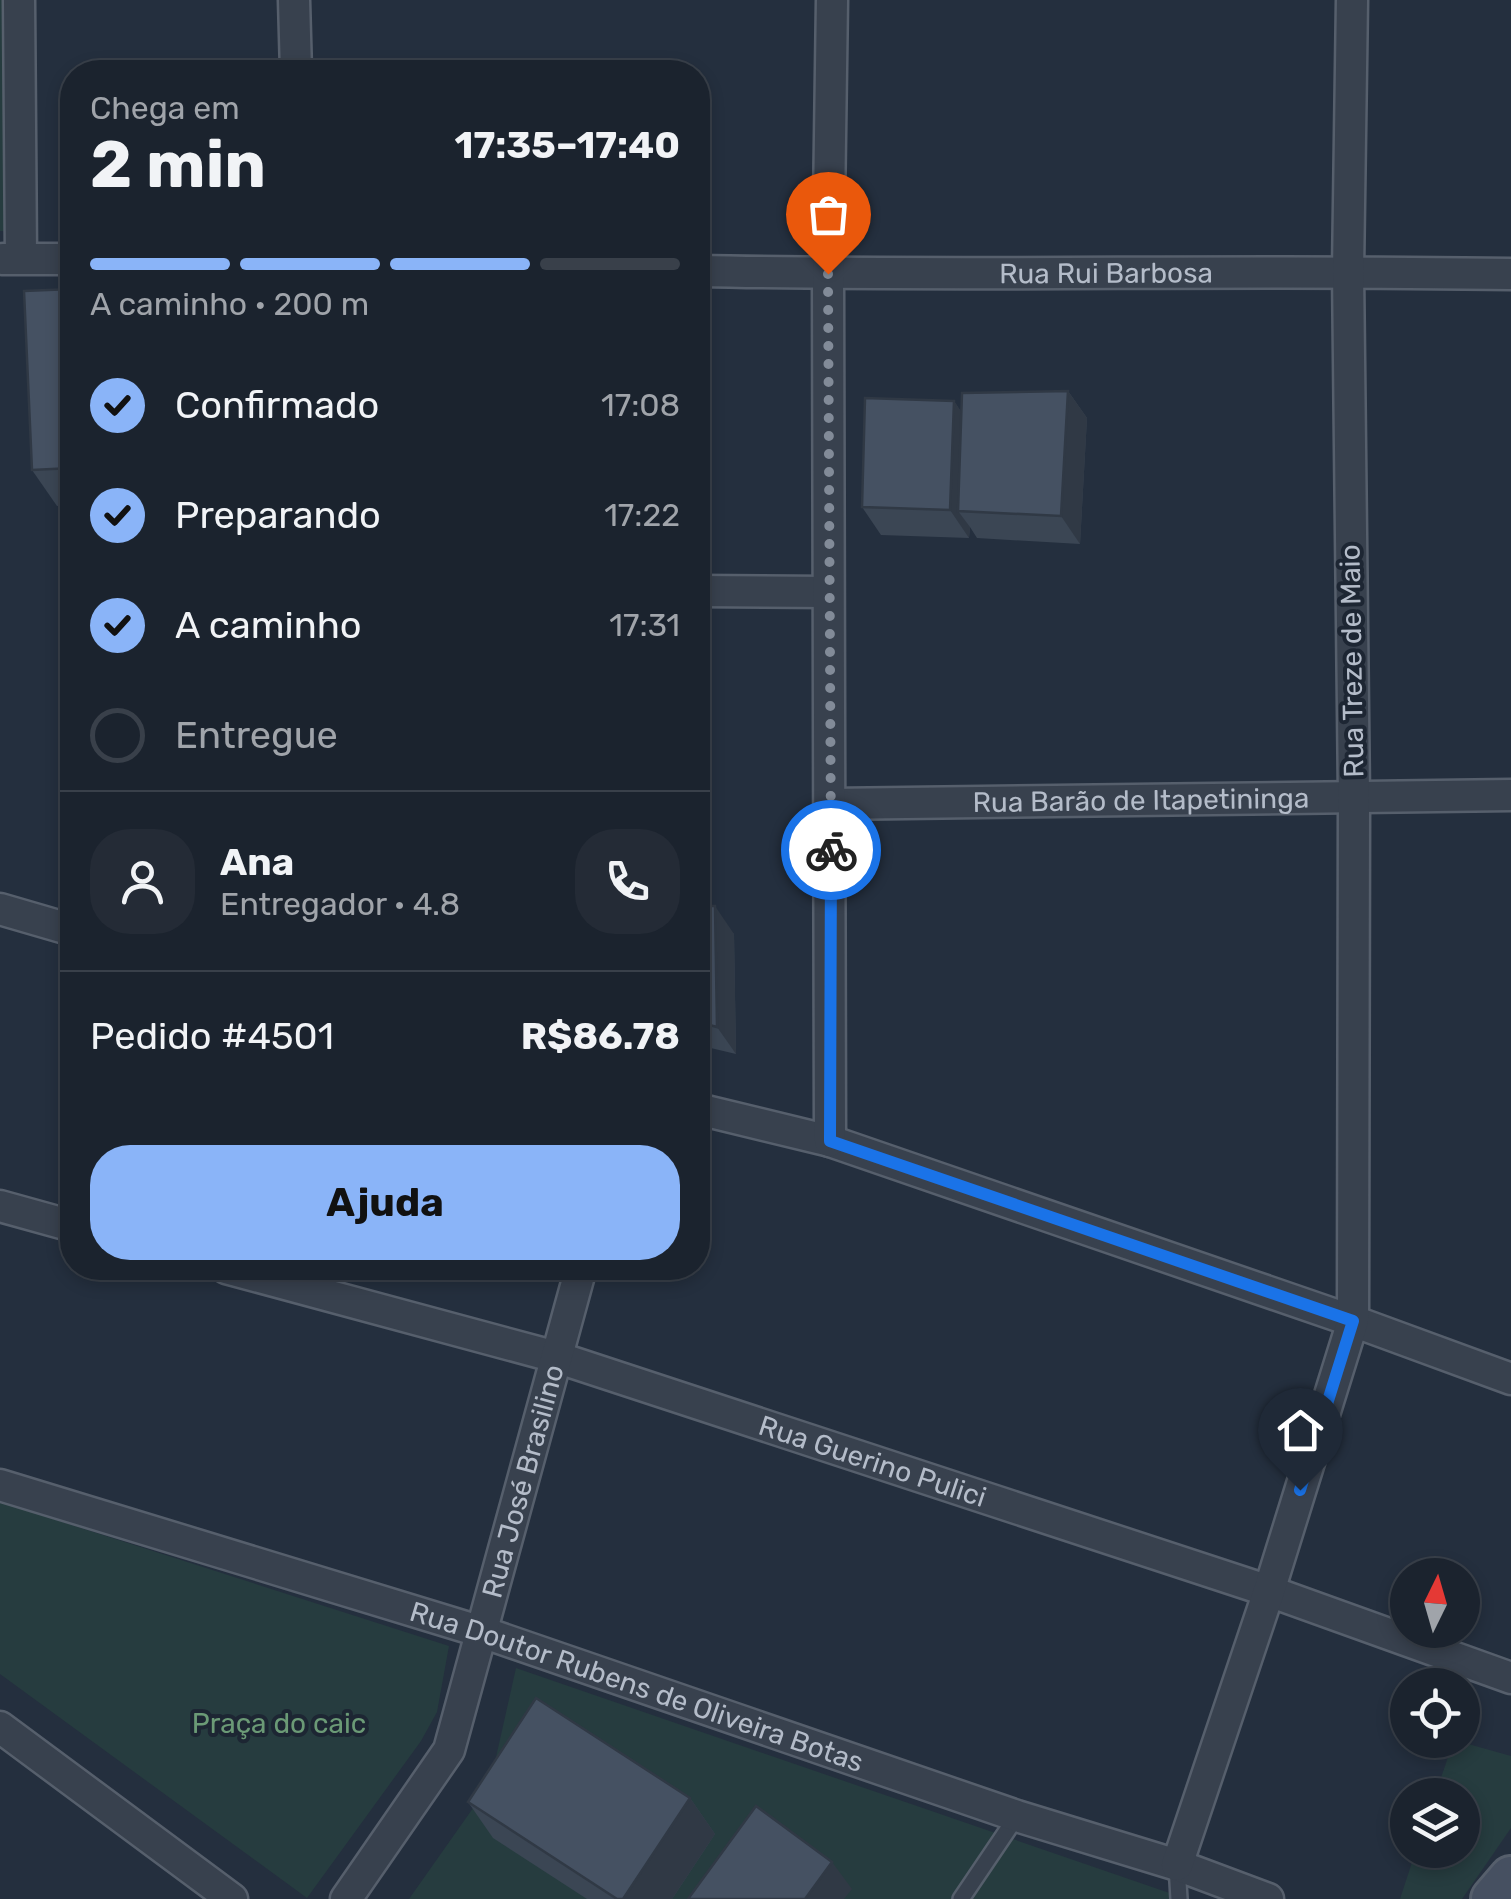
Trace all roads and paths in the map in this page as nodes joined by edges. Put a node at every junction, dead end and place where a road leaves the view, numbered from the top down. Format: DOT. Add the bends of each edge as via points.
graph roads {
  1 [pos="19,0"];
  2 [pos="294,0"];
  3 [pos="832,0"];
  4 [pos="1352,0"];
  5 [pos="296,60"];
  6 [pos="10,258"];
  7 [pos="60,259"];
  8 [pos="710,271"];
  9 [pos="1348,271"];
  10 [pos="828,274"];
  11 [pos="1511,274"];
  12 [pos="710,591"];
  13 [pos="828,592"];
  14 [pos="1511,795"];
  15 [pos="1354,797"];
  16 [pos="831,804"];
  17 [pos="0,910"];
  18 [pos="60,927"];
  19 [pos="710,1111"];
  20 [pos="830,1141"];
  21 [pos="0,1206"];
  22 [pos="60,1223"];
  23 [pos="270,1280"];
  24 [pos="578,1280"];
  25 [pos="1353,1321"];
  26 [pos="556,1357"];
  27 [pos="1511,1379"];
  28 [pos="0,1485"];
  29 [pos="1269,1591"];
  30 [pos="482,1632"];
  31 [pos="1511,1678"];
  32 [pos="0,1727"];
  33 [pos="1017,1816"];
  34 [pos="1177,1866"];
  35 [pos="1511,1878"];
  36 [pos="232,1899"];
  37 [pos="346,1899"];
  38 [pos="961,1899"];
  39 [pos="1179,1899"];
  40 [pos="1268,1899"];
  41 [pos="1493,1899"];
  1 -- 6 [label="street"];
  2 -- 5 [label="street"];
  3 -- 10 [label="street"];
  4 -- 9 [label="street, Rua Treze de Maio"];
  6 -- 7 [label="street"];
  8 -- 10 [label="street, Rua Rui Barbosa"];
  9 -- 10 [label="street, Rua Rui Barbosa"];
  9 -- 11 [label="street, Rua Rui Barbosa"];
  9 -- 15 [label="street, Rua Treze de Maio"];
  10 -- 13 [label="street"];
  12 -- 13 [label="street"];
  13 -- 16 [label="street"];
  14 -- 15 [label="street, Rua Barão de Itapetininga"];
  15 -- 16 [label="street, Rua Barão de Itapetininga"];
  15 -- 25 [label="street, Rua Treze de Maio"];
  16 -- 20 [label="street"];
  17 -- 18 [label="street"];
  19 -- 20 [label="street"];
  20 -- 25 [label="street"];
  21 -- 22 [label="street"];
  23 -- 26 [label="street, Rua Guerino Pulici"];
  24 -- 26 [label="street, Rua José Brasilino"];
  25 -- 27 [label="street"];
  25 -- 29 [label="street, Rua Treze de Maio"];
  26 -- 29 [label="street, Rua Guerino Pulici"];
  26 -- 30 [label="street, Rua José Brasilino"];
  28 -- 30 [label="street, Rua Doutor Rubens de Oliveira Botas"];
  29 -- 31 [label="street, Rua Guerino Pulici"];
  29 -- 34 [label="street, Rua Treze de Maio"];
  30 -- 33 [label="street, Rua Doutor Rubens de Oliveira Botas"];
  30 -- 37 [label="street, Rua José Brasilino" via="448,1750"];
  32 -- 36 [label="street"];
  33 -- 34 [label="street, Rua Doutor Rubens de Oliveira Botas"];
  33 -- 38 [label="lane"];
  34 -- 39 [label="lane"];
  34 -- 40 [label="street, Rua Doutor Rubens de Oliveira Botas"];
  35 -- 41 [label="main road"];
}
